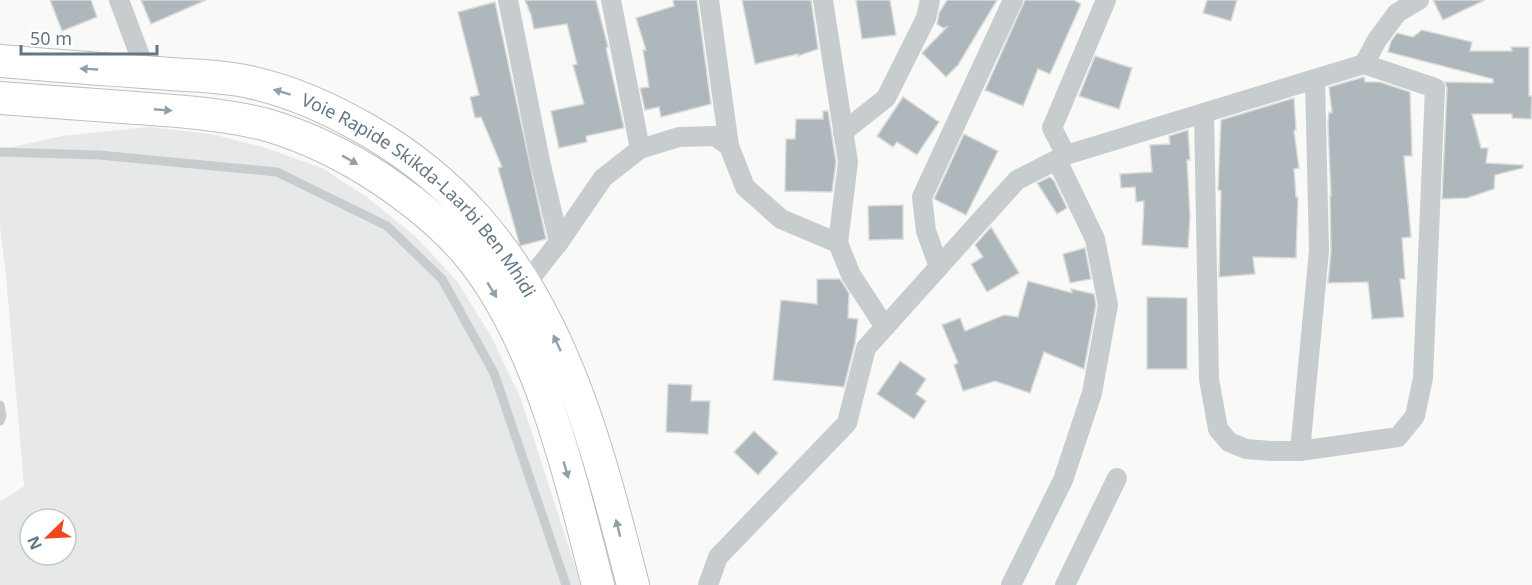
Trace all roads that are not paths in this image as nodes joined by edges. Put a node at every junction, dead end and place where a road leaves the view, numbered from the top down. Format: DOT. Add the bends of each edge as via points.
graph roads {
  1 [pos="119,0"];
  2 [pos="508,0"];
  3 [pos="611,0"];
  4 [pos="709,0"];
  5 [pos="823,0"];
  6 [pos="930,0"];
  7 [pos="1013,0"];
  8 [pos="1106,0"];
  9 [pos="1419,0"];
  10 [pos="0,61"];
  11 [pos="1364,64"];
  12 [pos="146,72"];
  13 [pos="1315,79"];
  14 [pos="0,98"];
  15 [pos="1204,113"];
  16 [pos="843,132"];
  17 [pos="729,146"];
  18 [pos="640,149"];
  19 [pos="0,152"];
  20 [pos="1061,158"];
  21 [pos="559,242"];
  22 [pos="838,243"];
  23 [pos="939,267"];
  24 [pos="526,284"];
  25 [pos="885,327"];
  26 [pos="0,405"];
  27 [pos="0,421"];
  28 [pos="1300,452"];
  29 [pos="1117,478"];
  30 [pos="566,585"];
  31 [pos="598,585"];
  32 [pos="633,585"];
  33 [pos="708,585"];
  34 [pos="1011,585"];
  35 [pos="1065,585"];
  1 -- 12 [label="street"];
  2 -- 21 [label="street"];
  3 -- 18 [label="street"];
  4 -- 17 [label="street"];
  5 -- 16 [label="street"];
  6 -- 16 [label="street" via="926,18 886,98"];
  7 -- 23 [label="street" via="922,197 926,231"];
  8 -- 20 [label="street" via="1052,128"];
  9 -- 11 [label="street" via="1397,13"];
  12 -- 10 [label="highway, Voie Rapide Skikda-Laarbi Ben Mhidi, one-way"];
  11 -- 13 [label="street"];
  11 -- 28 [label="street" via="1435,88 1423,378 1414,416 1398,436"];
  24 -- 12 [label="highway, Voie Rapide Skikda-Laarbi Ben Mhidi, one-way" via="474,216 443,185 385,140 344,117 303,98 248,81"];
  13 -- 15 [label="street"];
  13 -- 28 [label="street" via="1319,251"];
  14 -- 31 [label="highway, Voie Rapide Skikda-Laarbi Ben Mhidi, one-way" via="222,116 266,125 346,158 401,192 472,260 506,312 550,417"];
  15 -- 20 [label="street"];
  15 -- 28 [label="street" via="1209,379 1218,429 1229,442 1246,449"];
  16 -- 22 [label="street" via="848,162"];
  17 -- 18 [label="street" via="715,136 679,137"];
  17 -- 22 [label="street" via="745,187 781,219"];
  18 -- 21 [label="street" via="603,178"];
  19 -- 30 [label="lane" via="99,155 277,172 387,226 442,279 494,373"];
  20 -- 23 [label="street" via="1017,180"];
  20 -- 34 [label="street" via="1095,239 1108,305 1092,393 1063,480"];
  21 -- 24 [label="street"];
  22 -- 25 [label="street" via="851,275"];
  23 -- 25 [label="street"];
  32 -- 24 [label="highway, Voie Rapide Skikda-Laarbi Ben Mhidi, one-way" via="574,384"];
  25 -- 33 [label="street" via="866,348 847,423 718,557"];
  26 -- 27 [label="lane"];
  29 -- 35 [label="street"];
}
